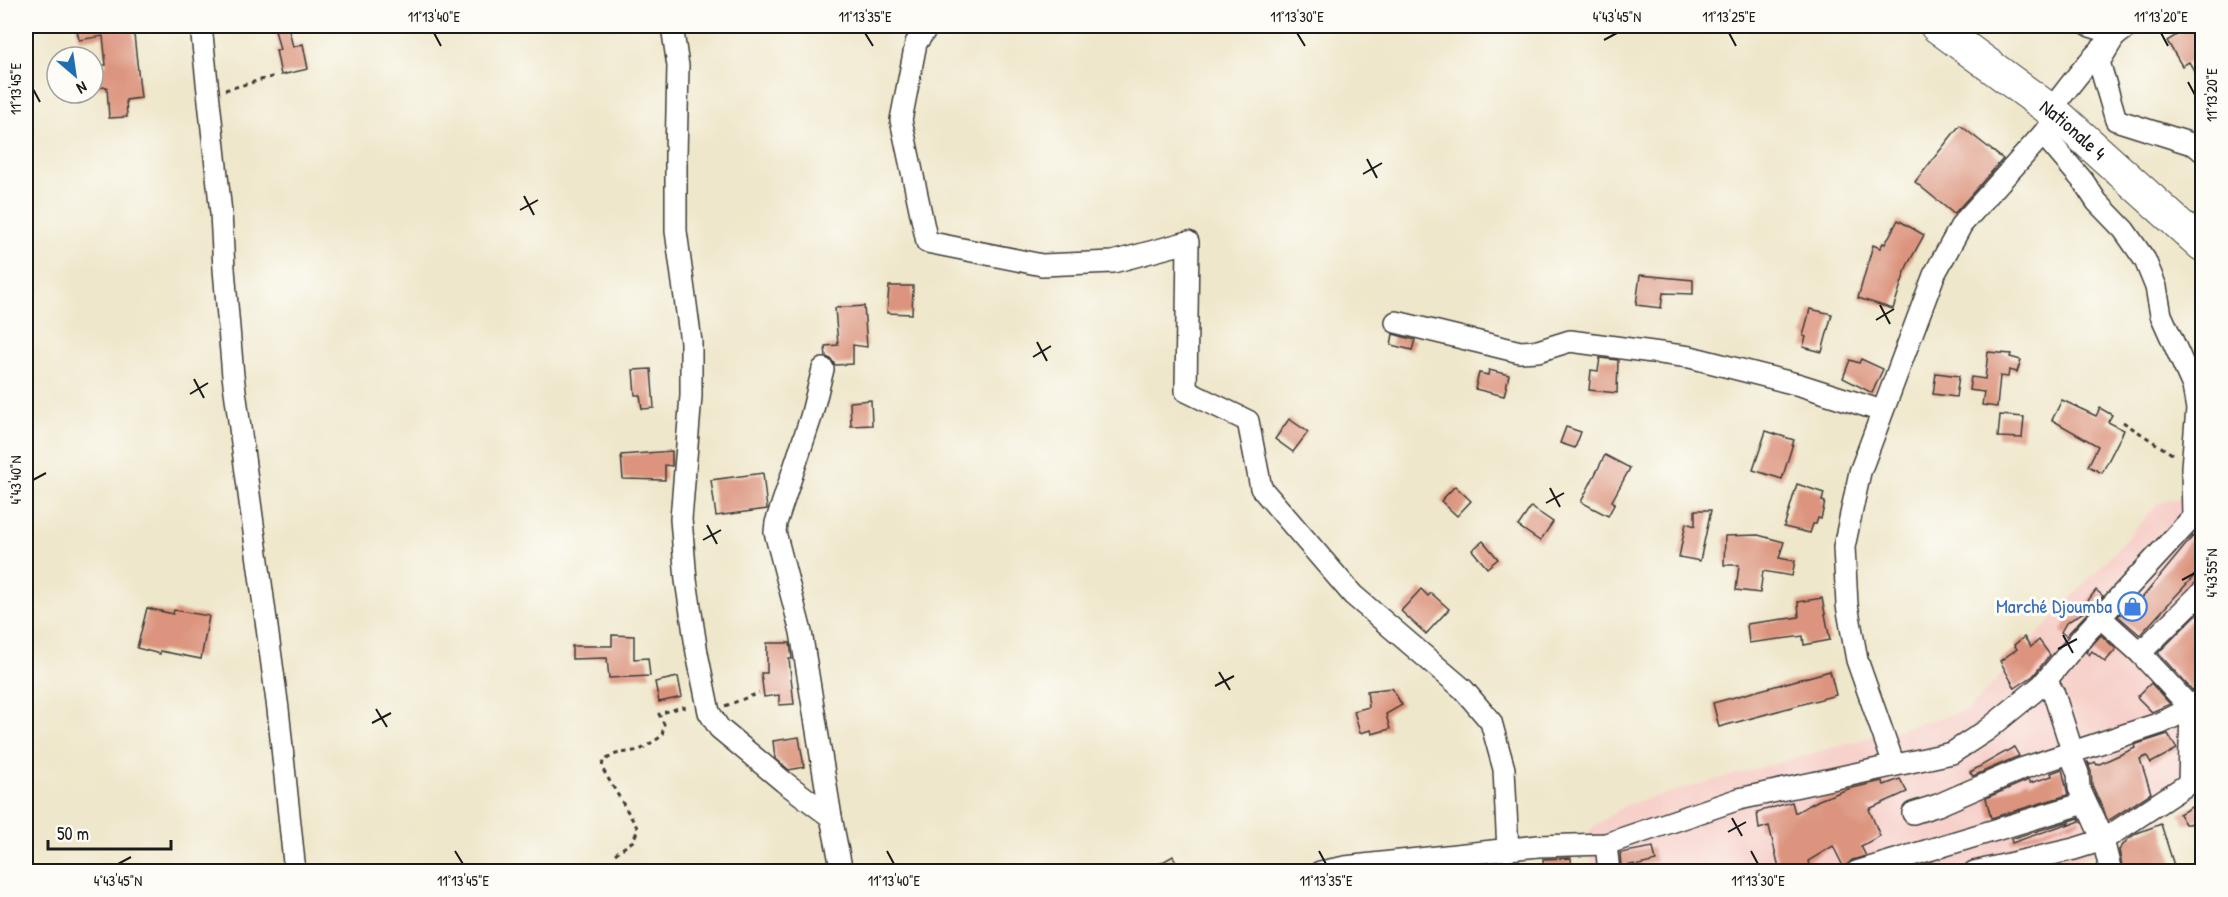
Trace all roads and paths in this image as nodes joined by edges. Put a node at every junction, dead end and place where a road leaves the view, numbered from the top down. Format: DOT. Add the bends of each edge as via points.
graph roads {
  1 [pos="201,26"];
  2 [pos="672,26"];
  3 [pos="928,26"];
  4 [pos="1936,26"];
  5 [pos="2090,26"];
  6 [pos="2122,30"];
  7 [pos="275,76"];
  8 [pos="208,94"];
  9 [pos="2051,120"];
  10 [pos="2202,151"];
  11 [pos="2202,245"];
  12 [pos="1396,322"];
  13 [pos="823,369"];
  14 [pos="1882,411"];
  15 [pos="2123,422"];
  16 [pos="2192,467"];
  17 [pos="2198,521"];
  18 [pos="2202,592"];
  19 [pos="2100,617"];
  20 [pos="2140,653"];
  21 [pos="2046,680"];
  22 [pos="759,693"];
  23 [pos="2197,703"];
  24 [pos="709,712"];
  25 [pos="2072,753"];
  26 [pos="1894,765"];
  27 [pos="2196,778"];
  28 [pos="2085,803"];
  29 [pos="1913,813"];
  30 [pos="831,817"];
  31 [pos="2103,840"];
  32 [pos="1606,844"];
  33 [pos="1508,851"];
  34 [pos="615,854"];
  35 [pos="295,872"];
  36 [pos="842,872"];
  37 [pos="1320,872"];
  38 [pos="1609,872"];
  39 [pos="1856,872"];
  40 [pos="1974,872"];
  41 [pos="2111,872"];
  1 -- 8 [label="street"];
  2 -- 24 [label="street" via="678,66 676,231 691,342 691,396 681,519 686,580"];
  3 -- 33 [label="street" via="916,43 901,120 927,242 1042,265 1113,262 1188,242 1186,392 1248,421 1261,488 1353,595 1463,689 1491,722 1504,769"];
  4 -- 9 [label="highway, Nationale 4"];
  5 -- 6 [label="street"];
  6 -- 9 [label="street" via="2083,69"];
  6 -- 10 [label="street" via="2099,62 2116,120 2195,145"];
  7 -- 8 [label="path"];
  8 -- 35 [label="street" via="233,376 277,697"];
  9 -- 11 [label="highway, Nationale 4"];
  9 -- 14 [label="street" via="1962,224 1934,275"];
  9 -- 16 [label="street" via="2083,181 2145,260 2156,286 2161,315 2193,386 2197,409"];
  12 -- 14 [label="street" via="1520,352 1570,341 1690,357"];
  13 -- 30 [label="street" via="775,532 801,632"];
  14 -- 26 [label="street" via="1860,472 1844,547 1847,606 1857,660"];
  15 -- 16 [label="path"];
  16 -- 17 [label="street"];
  17 -- 19 [label="street"];
  18 -- 20 [label="street"];
  19 -- 20 [label="street"];
  19 -- 21 [label="street"];
  20 -- 23 [label="street"];
  21 -- 25 [label="street"];
  21 -- 26 [label="street" via="1987,730 1952,753"];
  22 -- 24 [label="path"];
  23 -- 25 [label="street" via="2161,723"];
  23 -- 27 [label="street"];
  24 -- 30 [label="street" via="720,728 783,783"];
  24 -- 34 [label="path" via="682,707 659,714 664,724 662,736 640,750 616,754 603,761 602,768 638,829 633,841"];
  25 -- 28 [label="street"];
  25 -- 29 [label="street"];
  26 -- 32 [label="street" via="1739,799"];
  27 -- 31 [label="street"];
  28 -- 31 [label="street"];
  28 -- 39 [label="street"];
  30 -- 36 [label="street"];
  31 -- 40 [label="street"];
  31 -- 41 [label="street"];
  32 -- 33 [label="street" via="1561,844"];
  32 -- 38 [label="street"];
  33 -- 37 [label="street"];
}
